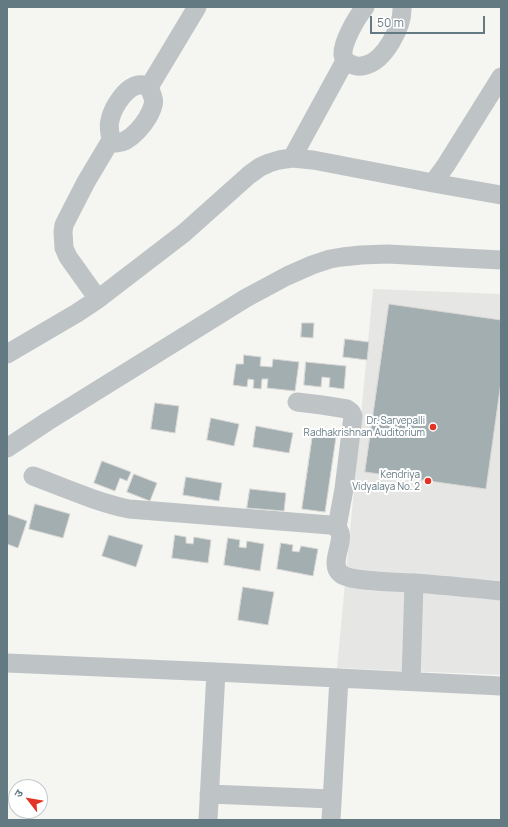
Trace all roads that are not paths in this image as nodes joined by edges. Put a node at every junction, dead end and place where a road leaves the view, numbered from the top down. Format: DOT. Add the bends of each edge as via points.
graph roads {
  1 [pos="197,7"];
  2 [pos="365,7"];
  3 [pos="402,7"];
  4 [pos="345,61"];
  5 [pos="501,77"];
  6 [pos="149,88"];
  7 [pos="111,140"];
  8 [pos="292,158"];
  9 [pos="433,183"];
  10 [pos="501,195"];
  11 [pos="501,260"];
  12 [pos="98,299"];
  13 [pos="7,354"];
  14 [pos="297,402"];
  15 [pos="7,448"];
  16 [pos="33,476"];
  17 [pos="337,527"];
  18 [pos="414,583"];
  19 [pos="501,591"];
  20 [pos="7,663"];
  21 [pos="216,672"];
  22 [pos="339,678"];
  23 [pos="411,681"];
  24 [pos="501,686"];
  25 [pos="209,794"];
  26 [pos="332,799"];
  27 [pos="208,820"];
  28 [pos="331,820"];
  1 -- 6 [label="street"];
  2 -- 4 [label="street" via="345,43"];
  3 -- 4 [label="street" via="399,25 392,40 373,62 358,66"];
  4 -- 8 [label="street"];
  5 -- 9 [label="street"];
  6 -- 7 [label="street" via="137,86 120,98 110,120"];
  6 -- 7 [label="street" via="153,105 147,119 126,140 118,143"];
  7 -- 12 [label="street" via="86,182 64,225 63,232 64,248 68,257"];
  8 -- 9 [label="street"];
  8 -- 12 [label="street" via="269,163 248,175 184,233"];
  9 -- 10 [label="street"];
  11 -- 15 [label="street" via="361,254 312,265 246,298"];
  12 -- 13 [label="street"];
  14 -- 17 [label="street" via="347,409 353,416"];
  16 -- 17 [label="street" via="99,501 129,509"];
  17 -- 18 [label="street" via="341,538 335,565 342,575 365,580"];
  18 -- 19 [label="street"];
  18 -- 23 [label="street"];
  20 -- 21 [label="street"];
  21 -- 22 [label="street"];
  21 -- 25 [label="street"];
  22 -- 23 [label="street"];
  22 -- 26 [label="street"];
  23 -- 24 [label="street"];
  25 -- 26 [label="street"];
  25 -- 27 [label="street"];
  26 -- 28 [label="street"];
}
